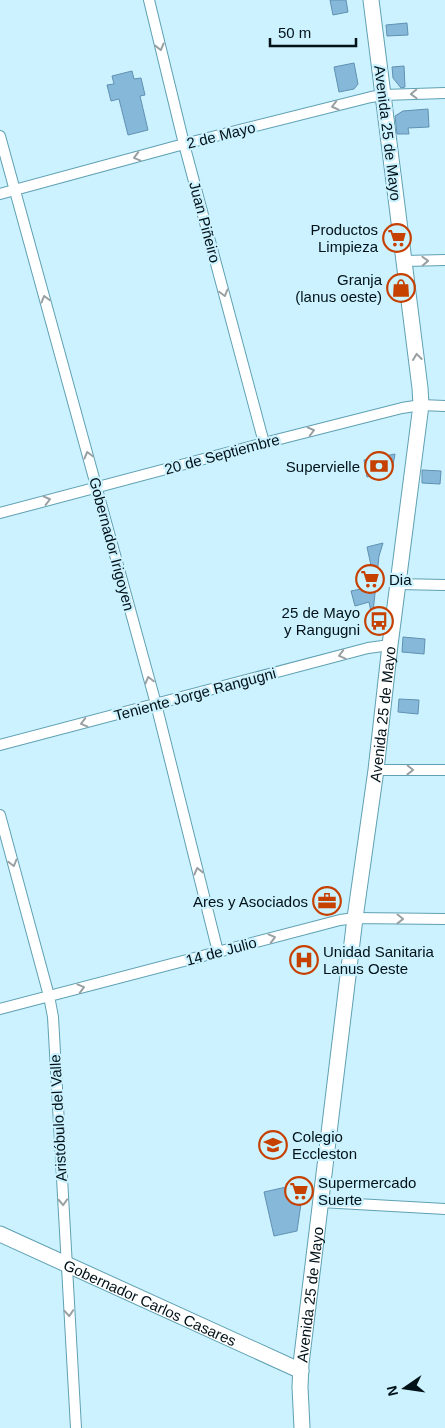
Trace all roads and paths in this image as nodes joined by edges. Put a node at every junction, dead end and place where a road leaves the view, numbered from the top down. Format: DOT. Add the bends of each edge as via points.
graph roads {
  1 [pos="149,0"];
  2 [pos="371,0"];
  3 [pos="445,93"];
  4 [pos="383,95"];
  5 [pos="0,136"];
  6 [pos="184,144"];
  7 [pos="15,190"];
  8 [pos="0,194"];
  9 [pos="445,260"];
  10 [pos="405,262"];
  11 [pos="421,405"];
  12 [pos="445,406"];
  13 [pos="264,443"];
  14 [pos="96,488"];
  15 [pos="0,512"];
  16 [pos="398,584"];
  17 [pos="445,585"];
  18 [pos="390,645"];
  19 [pos="156,704"];
  20 [pos="0,745"];
  21 [pos="376,770"];
  22 [pos="445,770"];
  23 [pos="0,816"];
  24 [pos="355,918"];
  25 [pos="445,919"];
  26 [pos="218,952"];
  27 [pos="49,996"];
  28 [pos="0,1009"];
  29 [pos="321,1202"];
  30 [pos="445,1209"];
  31 [pos="0,1234"];
  32 [pos="66,1264"];
  33 [pos="301,1371"];
  34 [pos="76,1428"];
  35 [pos="302,1428"];
  1 -- 6 [label="street, Juan Piñeiro, one-way"];
  2 -- 4 [label="main road, Avenida 25 de Mayo"];
  3 -- 4 [label="street, 2 de Mayo, one-way"];
  4 -- 6 [label="street, 2 de Mayo, one-way"];
  4 -- 10 [label="main road, Avenida 25 de Mayo"];
  5 -- 7 [label="street, Gobernador Irigoyen"];
  6 -- 7 [label="street, 2 de Mayo, one-way"];
  6 -- 13 [label="street, Juan Piñeiro, one-way"];
  7 -- 8 [label="street, 2 de Mayo"];
  14 -- 7 [label="street, Gobernador Irigoyen, one-way"];
  10 -- 9 [label="street, one-way"];
  11 -- 10 [label="main road, Avenida 25 de Mayo, one-way"];
  11 -- 12 [label="street, 20 de Septiembre"];
  13 -- 11 [label="street, 20 de Septiembre, one-way"];
  11 -- 16 [label="main road, Avenida 25 de Mayo"];
  13 -- 14 [label="street, 20 de Septiembre"];
  15 -- 14 [label="street, 20 de Septiembre, one-way"];
  19 -- 14 [label="street, Gobernador Irigoyen, one-way"];
  16 -- 17 [label="street"];
  16 -- 18 [label="main road, Avenida 25 de Mayo"];
  18 -- 19 [label="street, Teniente Jorge Rangugni, one-way"];
  18 -- 21 [label="main road, Avenida 25 de Mayo"];
  19 -- 20 [label="street, Teniente Jorge Rangugni, one-way"];
  26 -- 19 [label="street, Gobernador Irigoyen, one-way"];
  21 -- 22 [label="street, one-way"];
  21 -- 24 [label="main road, Avenida 25 de Mayo"];
  23 -- 27 [label="street, Aristóbulo del Valle, one-way"];
  24 -- 25 [label="street, 14 de Julio, one-way"];
  26 -- 24 [label="street, 14 de Julio, one-way"];
  24 -- 29 [label="main road, Avenida 25 de Mayo"];
  27 -- 26 [label="street, 14 de Julio, one-way"];
  27 -- 28 [label="street, 14 de Julio"];
  27 -- 32 [label="street, Aristóbulo del Valle, one-way" via="53,1017"];
  29 -- 30 [label="street"];
  29 -- 33 [label="main road, Avenida 25 de Mayo"];
  31 -- 32 [label="main road, Gobernador Carlos Casares"];
  32 -- 33 [label="main road, Gobernador Carlos Casares"];
  32 -- 34 [label="street, Aristóbulo del Valle, one-way"];
  33 -- 35 [label="main road, Avenida 25 de Mayo"];
}
